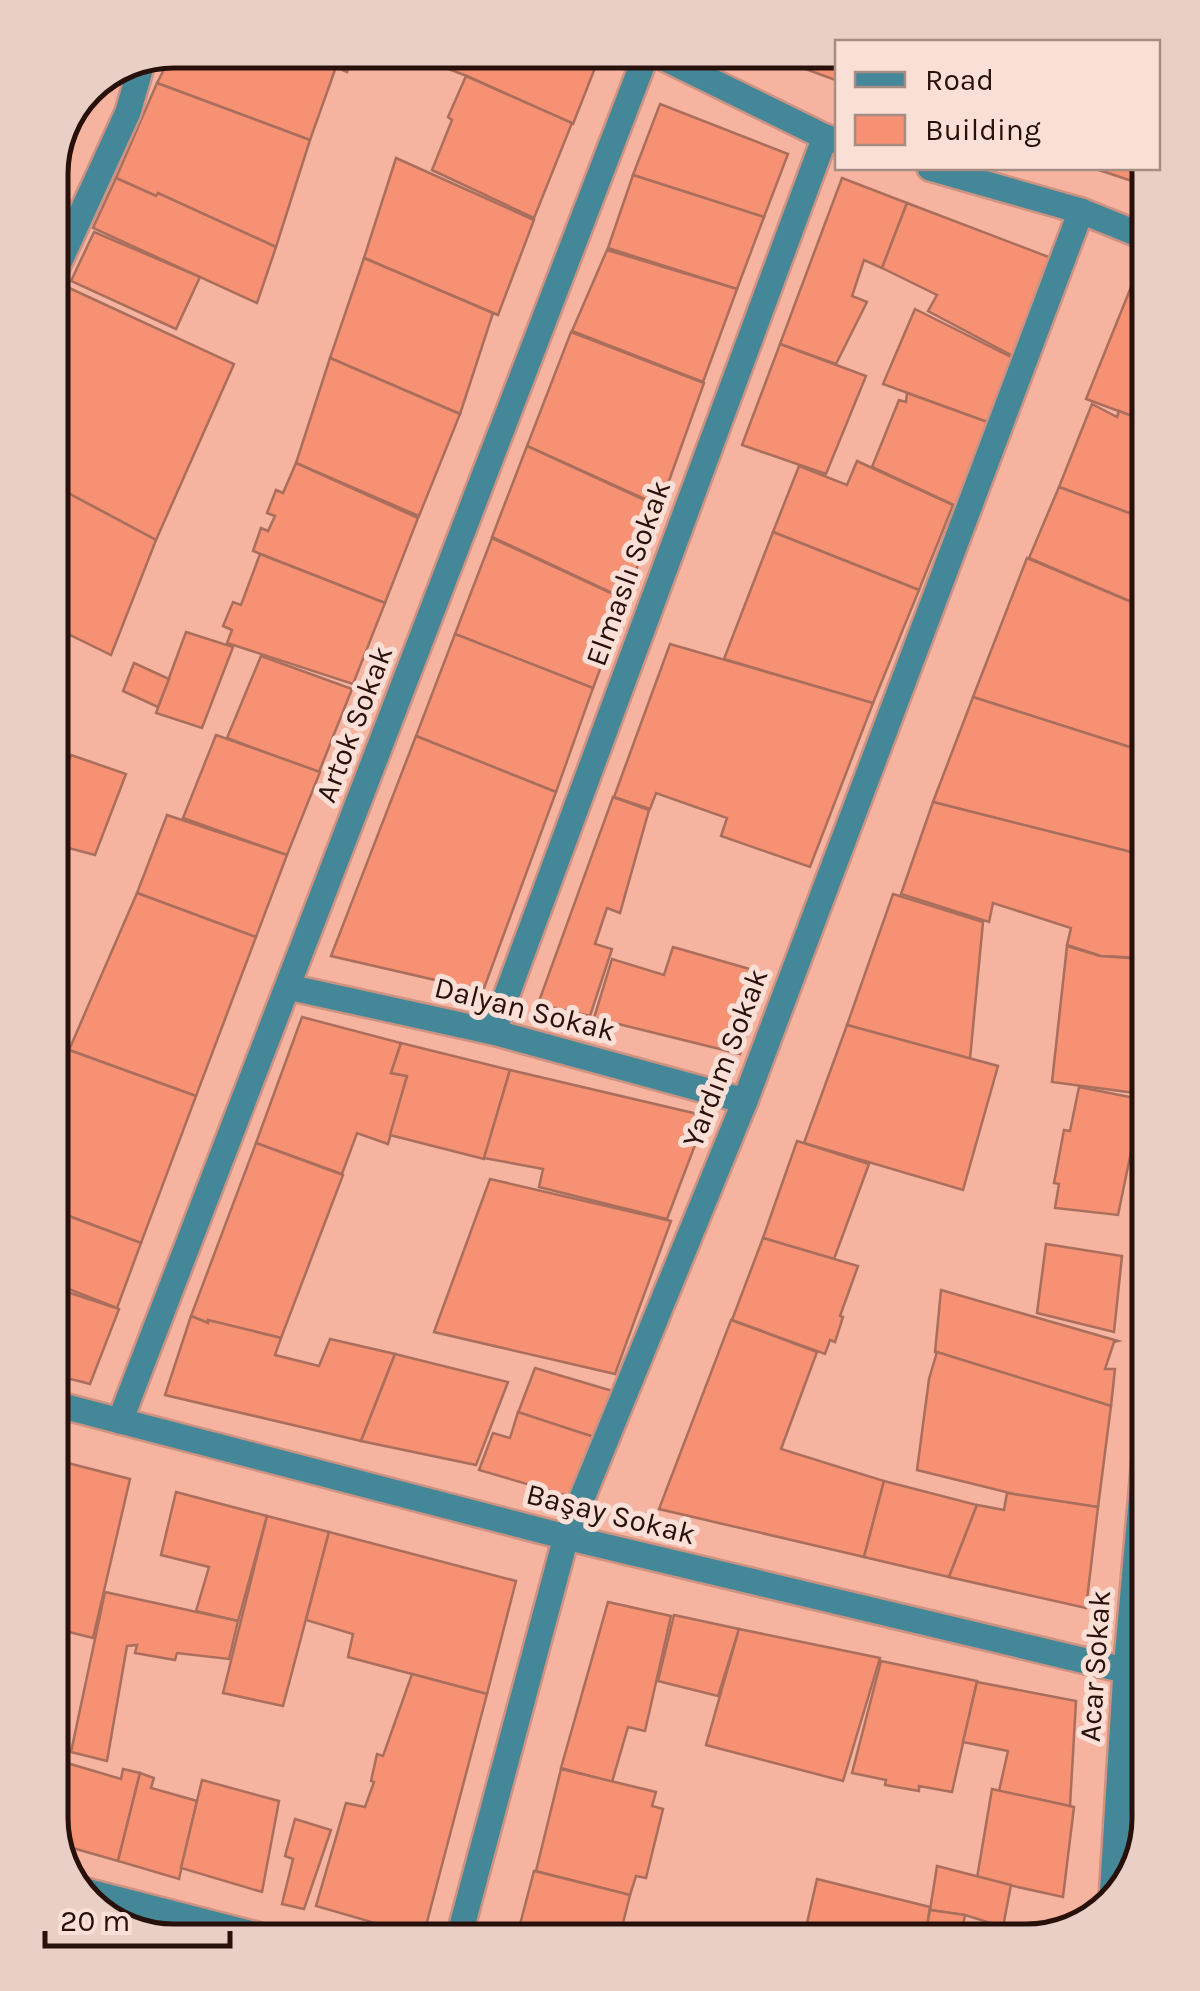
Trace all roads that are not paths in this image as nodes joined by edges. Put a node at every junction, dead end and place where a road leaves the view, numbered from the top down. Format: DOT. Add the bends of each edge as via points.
graph roads {
  1 [pos="641,68"];
  2 [pos="684,68"];
  3 [pos="139,73"];
  4 [pos="831,139"];
  5 [pos="937,170"];
  6 [pos="1082,211"];
  7 [pos="1132,232"];
  8 [pos="68,243"];
  9 [pos="288,987"];
  10 [pos="493,1032"];
  11 [pos="744,1101"];
  12 [pos="67,1407"];
  13 [pos="120,1422"];
  14 [pos="566,1537"];
  15 [pos="1132,1673"];
  16 [pos="1132,1719"];
  17 [pos="1115,1875"];
  18 [pos="102,1895"];
  19 [pos="210,1923"];
  20 [pos="463,1923"];
  1 -- 9 [label="street, Artok Sokak"];
  2 -- 4 [label="street"];
  3 -- 8 [label="street"];
  4 -- 10 [label="street, Elmaslı Sokak"];
  5 -- 6 [label="street"];
  6 -- 7 [label="street"];
  6 -- 11 [label="street, Yardım Sokak"];
  9 -- 10 [label="street, Dalyan Sokak"];
  9 -- 13 [label="street, Artok Sokak"];
  10 -- 11 [label="street, Dalyan Sokak"];
  11 -- 14 [label="street, Yardım Sokak"];
  12 -- 13 [label="street, Başay Sokak"];
  13 -- 14 [label="street, Başay Sokak"];
  14 -- 15 [label="street, Başay Sokak"];
  14 -- 20 [label="street, Yardım Sokak"];
  16 -- 17 [label="street, Acar Sokak"];
  18 -- 19 [label="street"];
}
